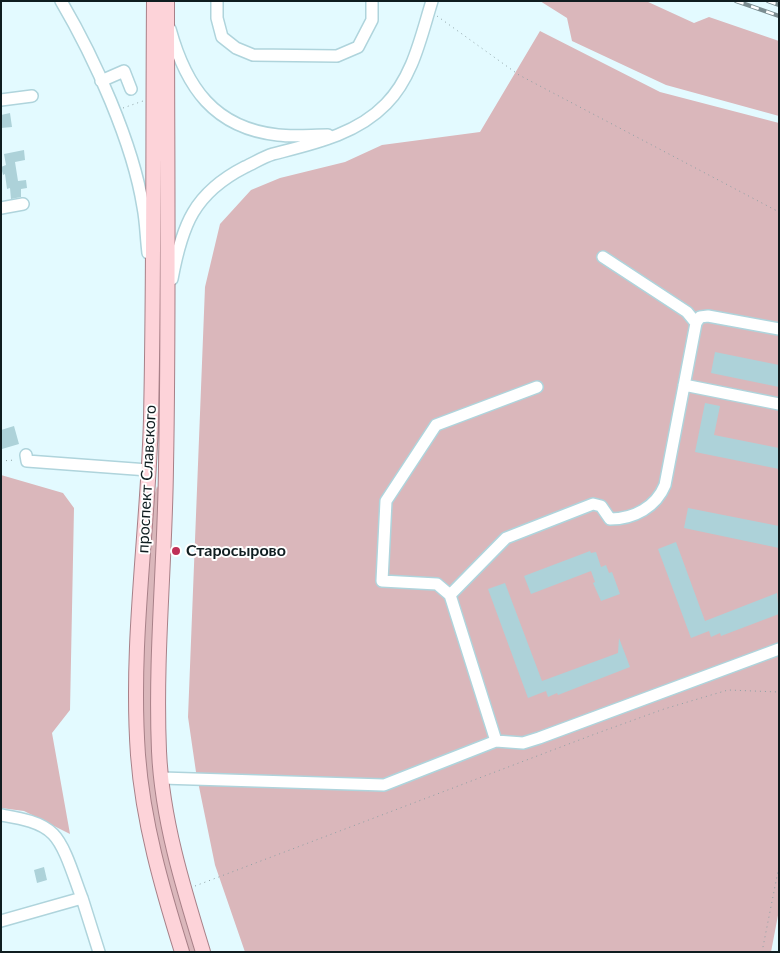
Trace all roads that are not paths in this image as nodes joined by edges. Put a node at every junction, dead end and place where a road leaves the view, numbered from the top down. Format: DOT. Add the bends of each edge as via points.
graph roads {
  1 [pos="61,1"];
  2 [pos="154,1"];
  3 [pos="167,1"];
  4 [pos="217,1"];
  5 [pos="372,1"];
  6 [pos="432,1"];
  7 [pos="167,19"];
  8 [pos="101,81"];
  9 [pos="131,89"];
  10 [pos="32,96"];
  11 [pos="1,100"];
  12 [pos="337,135"];
  13 [pos="23,204"];
  14 [pos="1,208"];
  15 [pos="603,257"];
  16 [pos="152,300"];
  17 [pos="168,301"];
  18 [pos="696,323"];
  19 [pos="779,329"];
  20 [pos="684,385"];
  21 [pos="537,387"];
  22 [pos="779,404"];
  23 [pos="26,457"];
  24 [pos="148,470"];
  25 [pos="450,595"];
  26 [pos="779,649"];
  27 [pos="496,741"];
  28 [pos="162,778"];
  29 [pos="1,815"];
  30 [pos="82,898"];
  31 [pos="1,921"];
  32 [pos="99,952"];
  33 [pos="182,952"];
  34 [pos="204,952"];
  1 -- 8 [label="street"];
  2 -- 16 [label="main road, проспект Славского"];
  3 -- 7 [label="main road, проспект Славского"];
  4 -- 5 [label="street" via="222,37 236,48 253,55 337,56 358,48 372,20"];
  6 -- 12 [label="street" via="414,58 400,86 377,112 360,125"];
  7 -- 12 [label="street" via="178,59 190,81 200,96 231,121 256,131 280,135"];
  7 -- 17 [label="main road, проспект Славского"];
  8 -- 9 [label="street" via="124,71"];
  8 -- 16 [label="street" via="130,152 144,207"];
  10 -- 11 [label="street"];
  12 -- 17 [label="street" via="270,155 222,180 204,195 189,217 179,242"];
  13 -- 14 [label="street"];
  15 -- 18 [label="street" via="687,312"];
  16 -- 24 [label="main road, проспект Славского"];
  17 -- 28 [label="main road, проспект Славского" via="159,658"];
  18 -- 19 [label="street" via="700,317 708,316"];
  18 -- 20 [label="street"];
  20 -- 22 [label="street"];
  20 -- 25 [label="street" via="665,485 660,497 649,508 610,519 601,506 593,504 506,538"];
  21 -- 25 [label="street" via="436,425 386,501 382,581 437,584"];
  23 -- 24 [label="street" via="27,461"];
  24 -- 33 [label="main road, проспект Славского" via="138,660 138,755 146,818"];
  25 -- 27 [label="street"];
  26 -- 27 [label="street" via="539,738 522,742"];
  27 -- 28 [label="street" via="384,785"];
  28 -- 34 [label="main road, проспект Славского" via="166,813"];
  29 -- 30 [label="street" via="37,824 53,834"];
  30 -- 31 [label="street"];
  30 -- 32 [label="street"];
}
